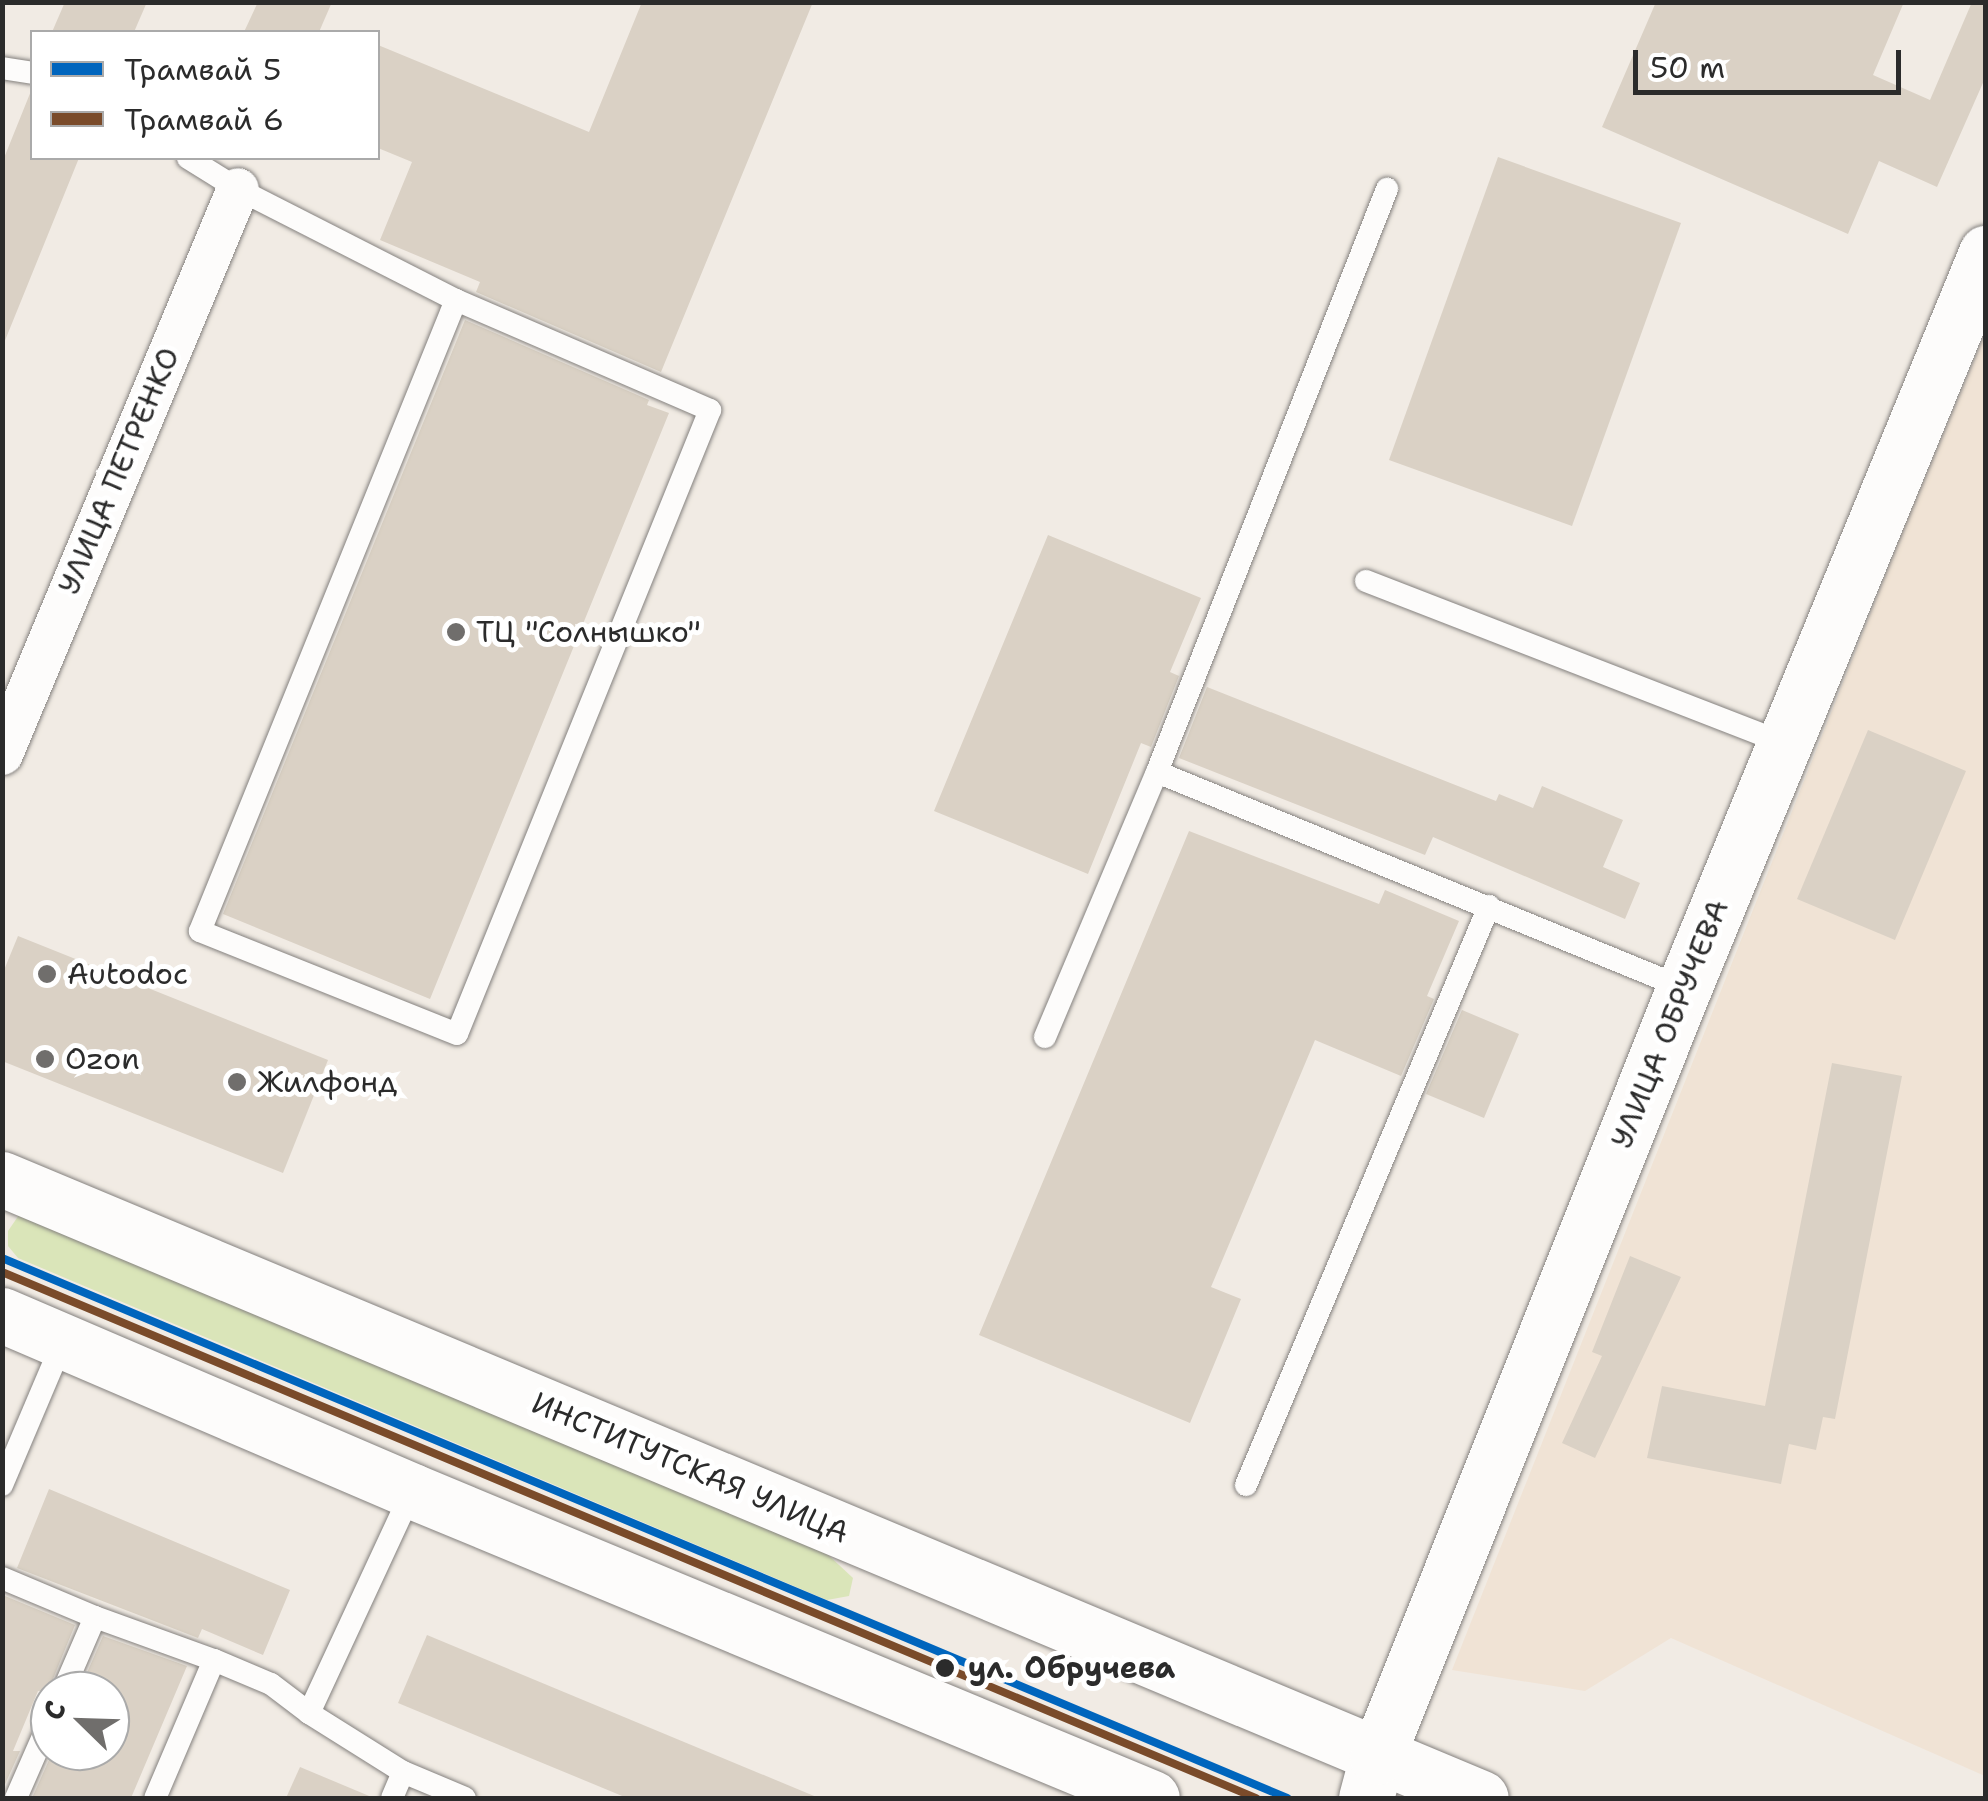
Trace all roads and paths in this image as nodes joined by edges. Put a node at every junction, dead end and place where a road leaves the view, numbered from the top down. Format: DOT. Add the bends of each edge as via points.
graph roads {
  1 [pos="2,68"];
  2 [pos="30,73"];
  3 [pos="191,160"];
  4 [pos="238,188"];
  5 [pos="1388,189"];
  6 [pos="1986,254"];
  7 [pos="456,300"];
  8 [pos="1366,580"];
  9 [pos="1783,743"];
  10 [pos="2,754"];
  11 [pos="1158,772"];
  12 [pos="1489,906"];
  13 [pos="1684,988"];
  14 [pos="1044,1037"];
  15 [pos="2,1179"];
  16 [pos="2,1316"];
  17 [pos="63,1340"];
  18 [pos="2,1485"];
  19 [pos="1246,1486"];
  20 [pos="412,1491"];
  21 [pos="2,1578"];
  22 [pos="95,1617"];
  23 [pos="214,1660"];
  24 [pos="71,1671"];
  25 [pos="309,1712"];
  26 [pos="30,1766"];
  27 [pos="403,1772"];
  28 [pos="1371,1778"];
  29 [pos="1119,1792"];
  30 [pos="16,1798"];
  31 [pos="155,1798"];
  32 [pos="392,1798"];
  33 [pos="465,1798"];
  34 [pos="1481,1798"];
  1 -- 2 [label="lane"];
  3 -- 4 [label="lane"];
  4 -- 7 [label="lane"];
  4 -- 10 [label="street, УЛИЦА ПЕТРЕНКО"];
  5 -- 11 [label="lane"];
  6 -- 9 [label="main road, УЛИЦА ОБРУЧЕВА"];
  7 -- 7 [label="lane" via="710,410 457,1034 200,931"];
  8 -- 9 [label="lane"];
  9 -- 13 [label="main road, УЛИЦА ОБРУЧЕВА"];
  11 -- 12 [label="lane"];
  11 -- 14 [label="lane"];
  12 -- 13 [label="lane"];
  12 -- 19 [label="lane"];
  13 -- 28 [label="main road, УЛИЦА ОБРУЧЕВА"];
  15 -- 28 [label="main road, ИНСТИТУТСКАЯ УЛИЦА"];
  16 -- 17 [label="main road"];
  17 -- 18 [label="lane"];
  17 -- 20 [label="main road"];
  20 -- 25 [label="lane"];
  20 -- 29 [label="main road"];
  21 -- 22 [label="lane"];
  22 -- 23 [label="lane"];
  22 -- 24 [label="lane"];
  23 -- 25 [label="lane" via="271,1684"];
  23 -- 31 [label="lane"];
  25 -- 27 [label="lane"];
  26 -- 30 [label="lane"];
  27 -- 32 [label="lane"];
  27 -- 33 [label="lane"];
  28 -- 34 [label="main road, ИНСТИТУТСКАЯ УЛИЦА"];
}
